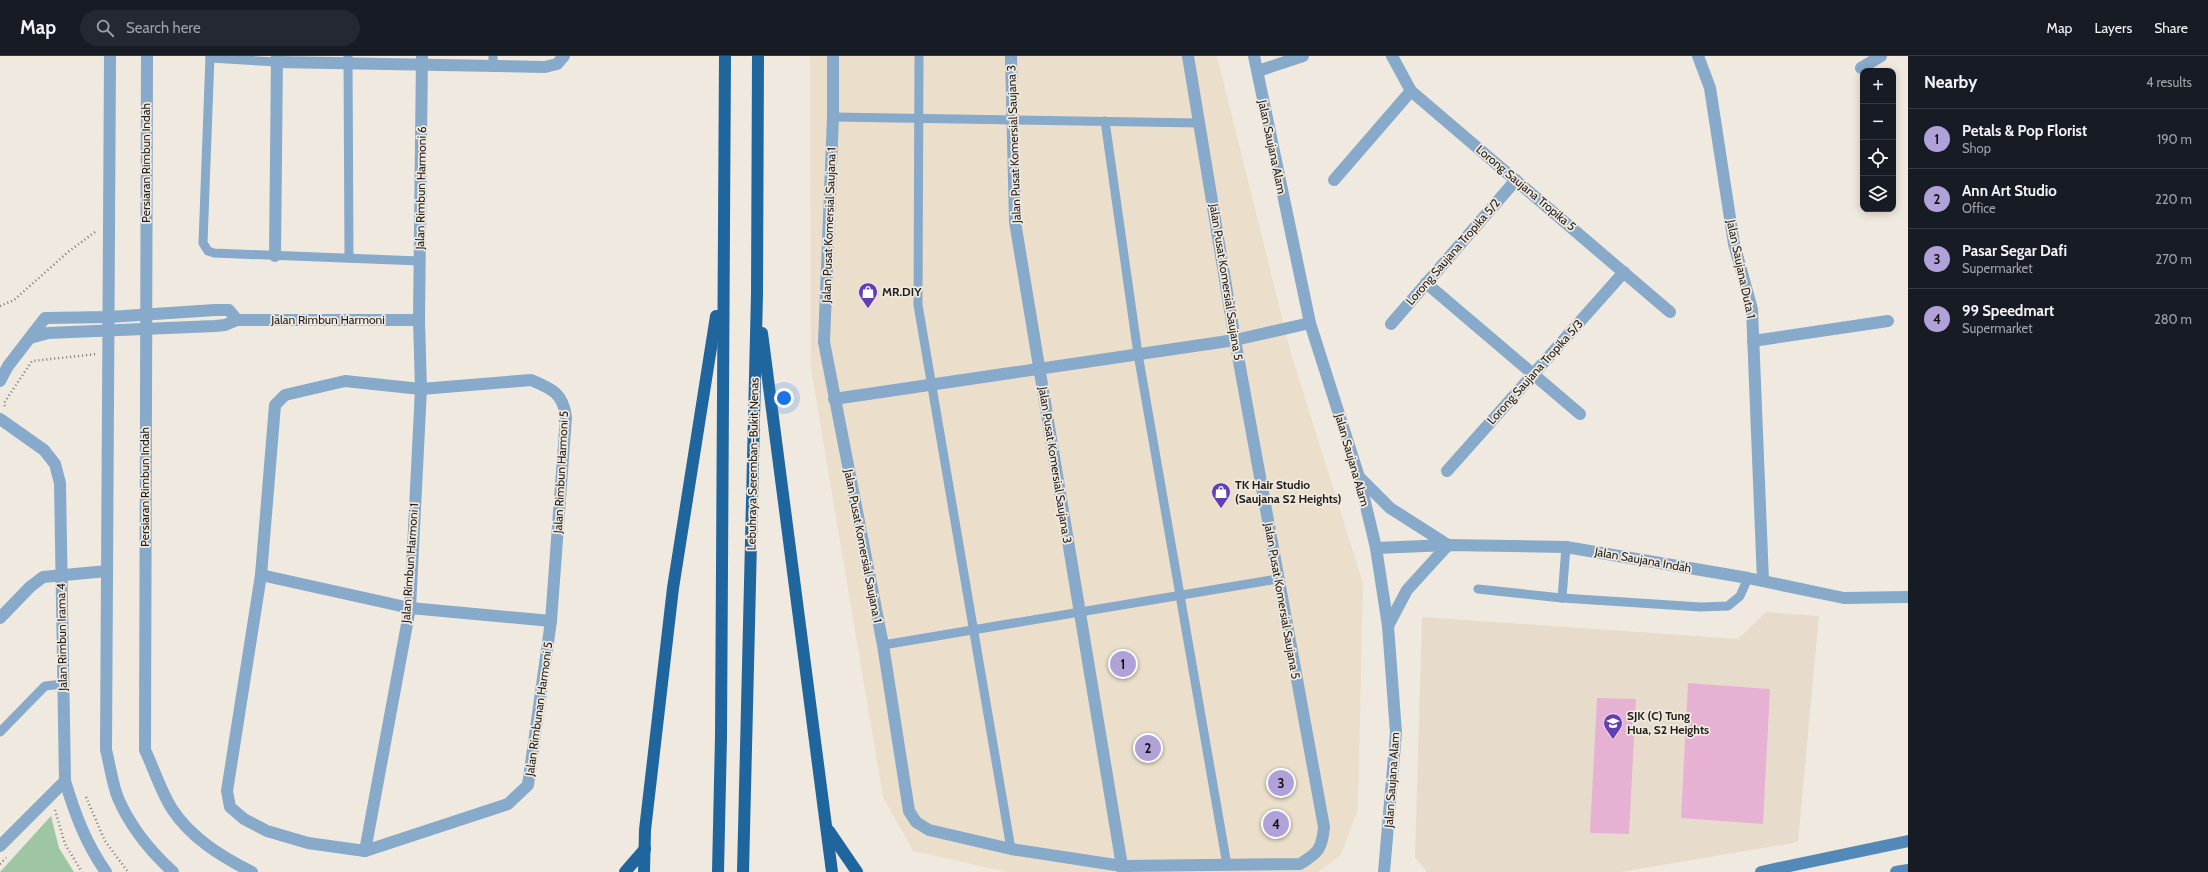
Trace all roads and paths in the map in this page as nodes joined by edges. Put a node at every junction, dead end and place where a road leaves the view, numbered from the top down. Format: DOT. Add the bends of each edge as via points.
graph roads {
  1 [pos="110,56"];
  2 [pos="147,56"];
  3 [pos="564,56"];
  4 [pos="725,56"];
  5 [pos="758,56"];
  6 [pos="833,56"];
  7 [pos="918,56"];
  8 [pos="1011,56"];
  9 [pos="1188,56"];
  10 [pos="1254,56"];
  11 [pos="1303,56"];
  12 [pos="1392,56"];
  13 [pos="1698,56"];
  14 [pos="1881,56"];
  15 [pos="210,57"];
  16 [pos="276,59"];
  17 [pos="348,60"];
  18 [pos="422,61"];
  19 [pos="493,62"];
  20 [pos="1860,68"];
  21 [pos="1258,71"];
  22 [pos="1411,91"];
  23 [pos="833,117"];
  24 [pos="918,118"];
  25 [pos="1012,119"];
  26 [pos="1105,121"];
  27 [pos="1200,122"];
  28 [pos="1334,180"];
  29 [pos="1516,180"];
  30 [pos="109,223"];
  31 [pos="275,256"];
  32 [pos="349,258"];
  33 [pos="420,261"];
  34 [pos="1624,272"];
  35 [pos="722,277"];
  36 [pos="1426,283"];
  37 [pos="757,294"];
  38 [pos="0,306"];
  39 [pos="1670,312"];
  40 [pos="146,313"];
  41 [pos="109,317"];
  42 [pos="237,320"];
  43 [pos="419,320"];
  44 [pos="1888,321"];
  45 [pos="1310,323"];
  46 [pos="1391,324"];
  47 [pos="146,328"];
  48 [pos="110,331"];
  49 [pos="30,338"];
  50 [pos="1235,340"];
  51 [pos="1753,341"];
  52 [pos="1138,354"];
  53 [pos="1039,369"];
  54 [pos="1533,374"];
  55 [pos="0,381"];
  56 [pos="932,385"];
  57 [pos="421,389"];
  58 [pos="834,399"];
  59 [pos="1580,414"];
  60 [pos="0,419"];
  61 [pos="1446,471"];
  62 [pos="1358,477"];
  63 [pos="1448,545"];
  64 [pos="1566,547"];
  65 [pos="1376,548"];
  66 [pos="107,571"];
  67 [pos="60,574"];
  68 [pos="261,575"];
  69 [pos="1748,578"];
  70 [pos="1277,579"];
  71 [pos="1763,581"];
  72 [pos="1478,589"];
  73 [pos="1182,595"];
  74 [pos="1908,597"];
  75 [pos="1562,598"];
  76 [pos="410,608"];
  77 [pos="1080,612"];
  78 [pos="0,618"];
  79 [pos="551,621"];
  80 [pos="1388,626"];
  81 [pos="973,630"];
  82 [pos="884,645"];
  83 [pos="63,684"];
  84 [pos="0,732"];
  85 [pos="65,781"];
  86 [pos="49,813"];
  87 [pos="827,829"];
  88 [pos="1908,841"];
  89 [pos="0,846"];
  90 [pos="644,849"];
  91 [pos="1011,849"];
  92 [pos="365,851"];
  93 [pos="11,853"];
  94 [pos="0,864"];
  95 [pos="1227,865"];
  96 [pos="1122,869"];
  97 [pos="1908,870"];
  98 [pos="82,872"];
  99 [pos="106,872"];
  100 [pos="173,872"];
  101 [pos="252,872"];
  102 [pos="625,872"];
  103 [pos="644,872"];
  104 [pos="718,872"];
  105 [pos="743,872"];
  106 [pos="832,872"];
  107 [pos="857,872"];
  108 [pos="1384,872"];
  109 [pos="1761,872"];
  110 [pos="1896,872"];
  1 -- 30 [label="street"];
  2 -- 40 [label="street, Persiaran Rimbun Indah"];
  3 -- 19 [label="street" via="557,64 545,67"];
  4 -- 35 [label="highway"];
  5 -- 37 [label="highway, Lebuhraya Seremban-Bukit Nenas"];
  6 -- 23 [label="street, Jalan Pusat Komersial Saujana 1"];
  7 -- 24 [label="lane"];
  8 -- 25 [label="street, Jalan Pusat Komersial Saujana 3"];
  9 -- 27 [label="street, Jalan Pusat Komersial Saujana 5"];
  10 -- 21 [label="street, Jalan Saujana Alam"];
  11 -- 21 [label="street"];
  12 -- 22 [label="street, Lorong Saujana Tropika 5"];
  13 -- 51 [label="street, Jalan Saujana Duta 1" via="1710,88 1734,244 1752,309"];
  14 -- 20 [label="street"];
  15 -- 16 [label="lane"];
  15 -- 31 [label="lane" via="205,248 214,254"];
  16 -- 17 [label="street"];
  16 -- 31 [label="street"];
  17 -- 18 [label="street"];
  17 -- 32 [label="lane"];
  18 -- 19 [label="street"];
  18 -- 33 [label="street, Jalan Rimbun Harmoni 6"];
  21 -- 45 [label="street, Jalan Saujana Alam"];
  22 -- 28 [label="street"];
  22 -- 29 [label="street, Lorong Saujana Tropika 5"];
  23 -- 24 [label="lane"];
  23 -- 58 [label="street, Jalan Pusat Komersial Saujana 1" via="824,342"];
  24 -- 25 [label="lane"];
  24 -- 56 [label="lane" via="918,305"];
  25 -- 26 [label="lane"];
  25 -- 53 [label="street, Jalan Pusat Komersial Saujana 3" via="1015,222"];
  26 -- 27 [label="lane"];
  26 -- 52 [label="lane"];
  27 -- 50 [label="street, Jalan Pusat Komersial Saujana 5"];
  29 -- 34 [label="street, Lorong Saujana Tropika 5"];
  29 -- 36 [label="street, Lorong Saujana Tropika 5/2"];
  30 -- 38 [label="path" via="68,252 14,300"];
  30 -- 41 [label="street"];
  31 -- 32 [label="lane"];
  32 -- 33 [label="lane"];
  33 -- 43 [label="street, Jalan Rimbun Harmoni 6"];
  34 -- 39 [label="street, Lorong Saujana Tropika 5"];
  34 -- 54 [label="street, Lorong Saujana Tropika 5/3"];
  35 -- 90 [label="highway" via="673,588"];
  35 -- 104 [label="highway" via="721,737"];
  36 -- 46 [label="street, Lorong Saujana Tropika 5/2"];
  36 -- 54 [label="street"];
  37 -- 87 [label="highway"];
  37 -- 105 [label="highway, Lebuhraya Seremban-Bukit Nenas"];
  40 -- 41 [label="street"];
  40 -- 42 [label="street" via="229,310"];
  40 -- 47 [label="street, Persiaran Rimbun Indah"];
  41 -- 48 [label="street"];
  41 -- 49 [label="street" via="45,318"];
  42 -- 43 [label="street, Jalan Rimbun Harmoni"];
  42 -- 47 [label="street, Jalan Rimbun Harmoni" via="220,326"];
  43 -- 57 [label="street, Jalan Rimbun Harmoni 1"];
  44 -- 51 [label="street"];
  45 -- 50 [label="street"];
  45 -- 62 [label="street, Jalan Saujana Alam"];
  47 -- 48 [label="street, Jalan Rimbun Harmoni"];
  47 -- 101 [label="street, Persiaran Rimbun Indah" via="145,750 172,809 199,839 232,862"];
  48 -- 49 [label="street, Jalan Rimbun Harmoni" via="48,333"];
  48 -- 66 [label="street"];
  49 -- 55 [label="street" via="8,366"];
  50 -- 52 [label="street"];
  50 -- 70 [label="street, Jalan Pusat Komersial Saujana 5"];
  51 -- 71 [label="street, Jalan Saujana Duta 1"];
  52 -- 53 [label="street"];
  52 -- 73 [label="lane"];
  53 -- 56 [label="street"];
  53 -- 77 [label="street, Jalan Pusat Komersial Saujana 3"];
  54 -- 59 [label="street"];
  54 -- 61 [label="street, Lorong Saujana Tropika 5/3"];
  56 -- 58 [label="street"];
  56 -- 81 [label="lane"];
  57 -- 68 [label="street, Jalan Rimbun Harmoni 5" via="345,381 285,395 275,405"];
  57 -- 76 [label="street, Jalan Rimbun Harmoni 1"];
  57 -- 79 [label="street, Jalan Rimbun Harmoni 5" via="531,380 550,388 564,403 566,417"];
  58 -- 82 [label="street, Jalan Pusat Komersial Saujana 1"];
  60 -- 67 [label="street, Jalan Rimbun Irama 4" via="44,450 55,464 60,483"];
  62 -- 63 [label="street" via="1390,508"];
  62 -- 65 [label="street, Jalan Saujana Alam"];
  63 -- 64 [label="street, Jalan Saujana Indah"];
  63 -- 65 [label="street, Jalan Saujana Indah"];
  63 -- 80 [label="street" via="1407,590"];
  64 -- 69 [label="street, Jalan Saujana Indah"];
  64 -- 75 [label="lane"];
  65 -- 80 [label="street, Jalan Saujana Alam"];
  66 -- 67 [label="street"];
  66 -- 100 [label="street" via="106,750 118,797 134,828 156,857"];
  67 -- 78 [label="street" via="43,577"];
  67 -- 83 [label="street, Jalan Rimbun Irama 4"];
  68 -- 76 [label="street"];
  68 -- 92 [label="street, Jalan Rimbun Harmoni 5" via="227,791 230,807 244,819 267,831 308,843"];
  69 -- 71 [label="street, Jalan Saujana Indah"];
  69 -- 75 [label="lane" via="1740,596 1728,606 1700,607"];
  70 -- 73 [label="lane"];
  70 -- 95 [label="street, Jalan Pusat Komersial Saujana 5" via="1324,827 1322,843 1316,854 1300,864"];
  71 -- 74 [label="street, Jalan Saujana Indah" via="1844,598"];
  72 -- 75 [label="lane"];
  73 -- 77 [label="lane"];
  73 -- 95 [label="lane"];
  76 -- 79 [label="street"];
  76 -- 92 [label="street, Jalan Rimbun Harmoni 1"];
  77 -- 81 [label="lane"];
  77 -- 96 [label="street, Jalan Pusat Komersial Saujana 3"];
  79 -- 92 [label="street, Jalan Rimbunan Harmoni 5" via="528,785 508,804"];
  80 -- 108 [label="street, Jalan Saujana Alam" via="1396,733"];
  81 -- 82 [label="lane"];
  81 -- 91 [label="lane"];
  82 -- 91 [label="street, Jalan Pusat Komersial Saujana 1" via="909,811 916,822 929,830"];
  83 -- 84 [label="lane" via="45,686"];
  83 -- 85 [label="street, Jalan Rimbun Irama 4"];
  85 -- 89 [label="street"];
  85 -- 99 [label="street, Jalan Rimbun Irama 4" via="77,818 93,854"];
  86 -- 98 [label="path" via="54,808 66,844"];
  87 -- 106 [label="highway"];
  87 -- 107 [label="highway"];
  88 -- 109 [label="main road"];
  90 -- 102 [label="highway"];
  90 -- 103 [label="highway"];
  91 -- 96 [label="street, Jalan Pusat Komersial Saujana 1"];
  93 -- 94 [label="path"];
  95 -- 96 [label="street, Jalan Pusat Komersial Saujana 5"];
  97 -- 110 [label="main road"];
}
